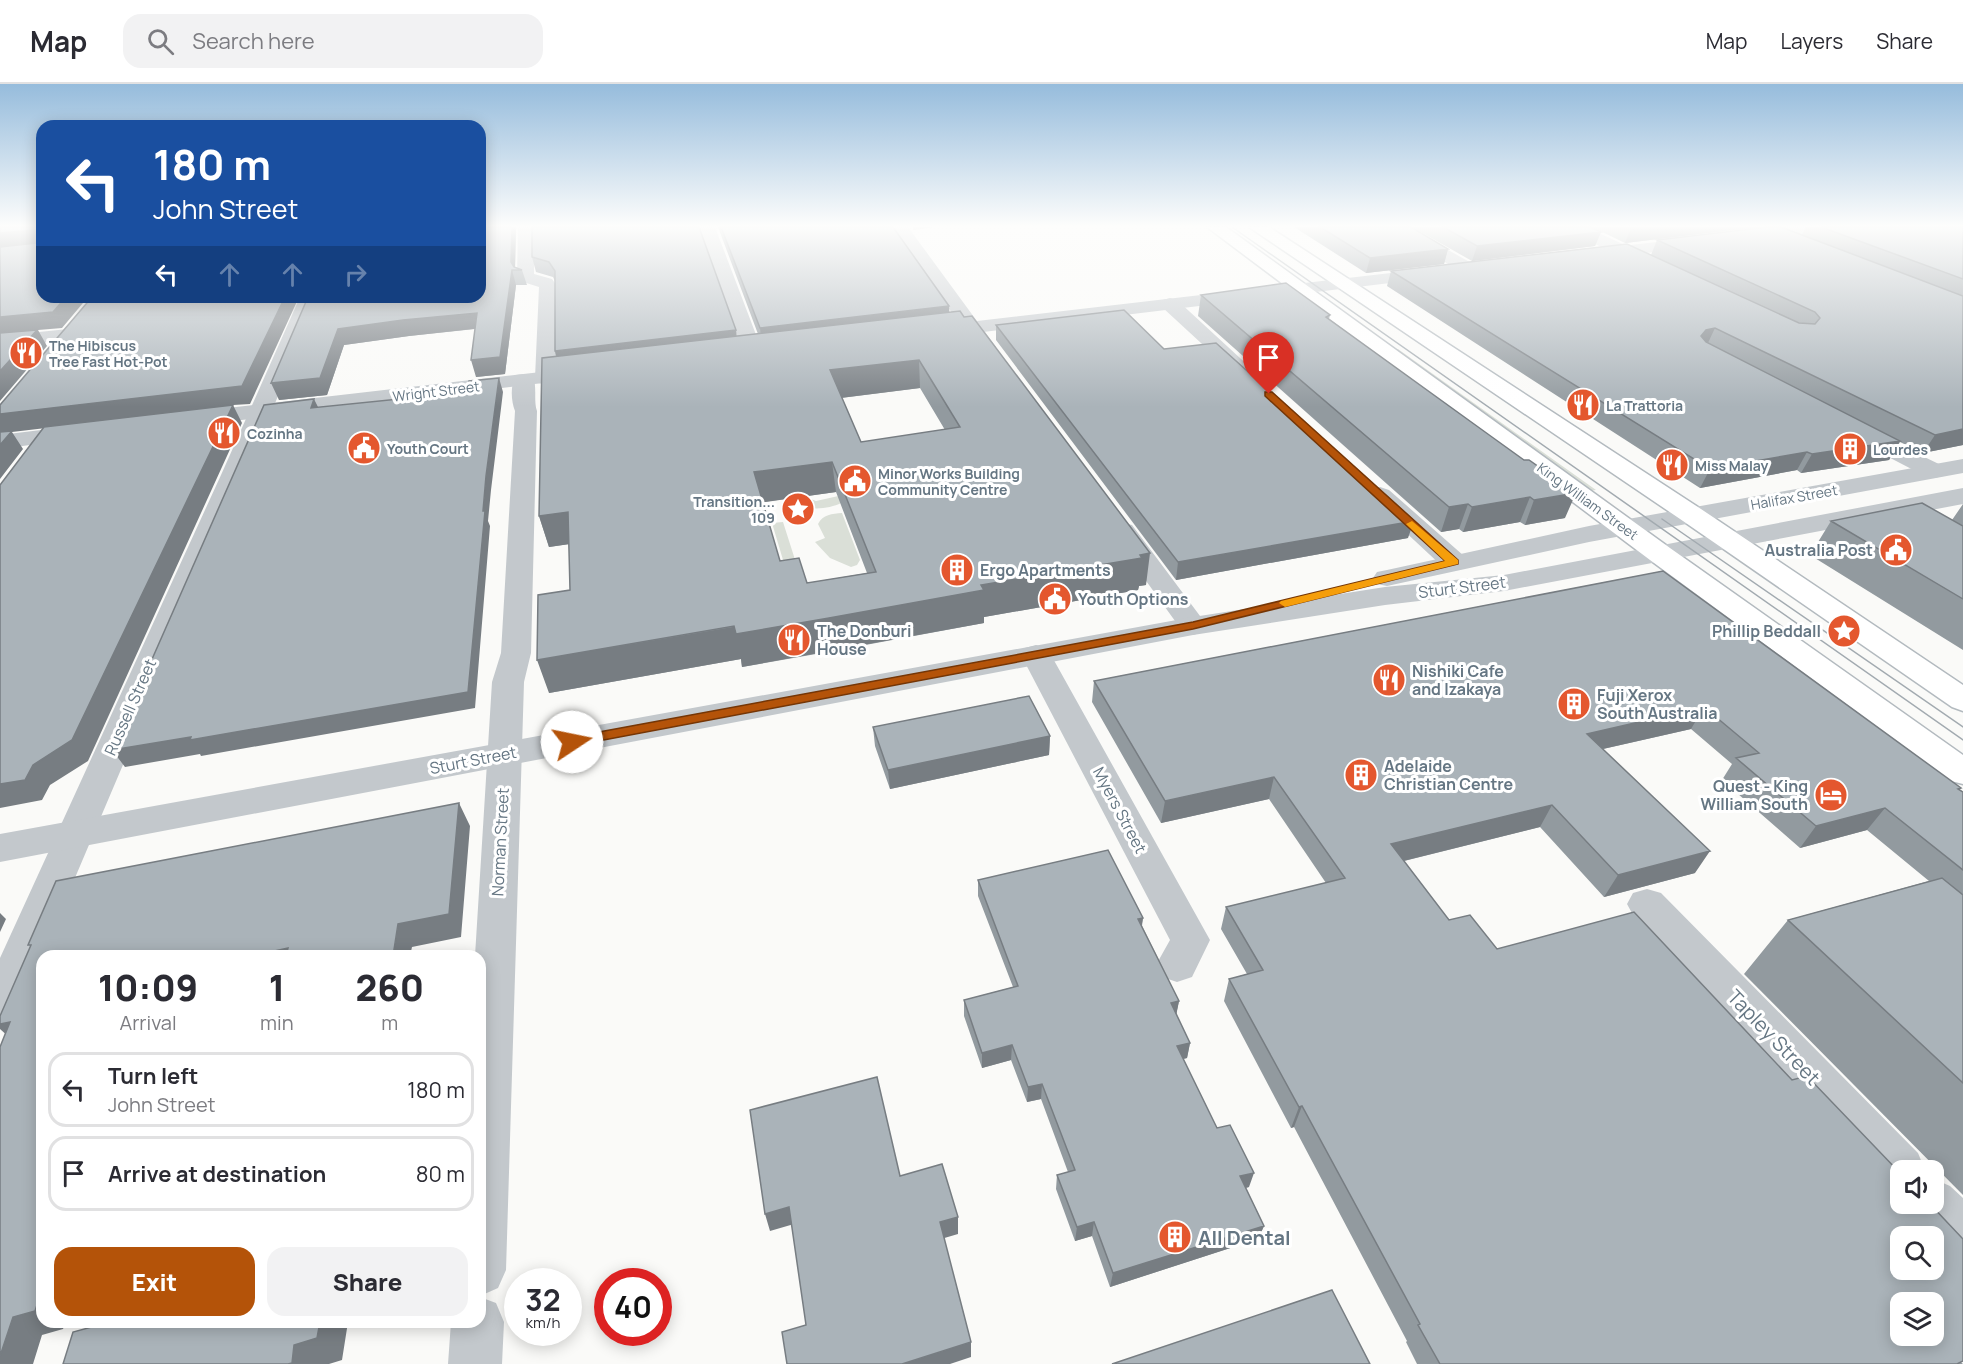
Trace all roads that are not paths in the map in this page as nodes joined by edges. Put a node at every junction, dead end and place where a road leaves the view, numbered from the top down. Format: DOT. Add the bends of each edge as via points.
graph roads {
  1 [pos="548,287"];
  2 [pos="724,287"];
  3 [pos="942,287"];
  4 [pos="1297,287"];
  5 [pos="1319,287"];
  6 [pos="1347,287"];
  7 [pos="1300,289"];
  8 [pos="307,303"];
  9 [pos="1170,304"];
  10 [pos="972,328"];
  11 [pos="914,334"];
  12 [pos="0,342"];
  13 [pos="776,351"];
  14 [pos="46,361"];
  15 [pos="1002,368"];
  16 [pos="602,371"];
  17 [pos="535,379"];
  18 [pos="1260,387"];
  19 [pos="263,411"];
  20 [pos="1837,421"];
  21 [pos="170,422"];
  22 [pos="103,430"];
  23 [pos="47,436"];
  24 [pos="0,442"];
  25 [pos="28,462"];
  26 [pos="1963,466"];
  27 [pos="1935,471"];
  28 [pos="1367,483"];
  29 [pos="1963,496"];
  30 [pos="1107,509"];
  31 [pos="1880,512"];
  32 [pos="1692,515"];
  33 [pos="1624,528"];
  34 [pos="1915,532"];
  35 [pos="1729,541"];
  36 [pos="1660,554"];
  37 [pos="1454,562"];
  38 [pos="1193,626"];
  39 [pos="1036,655"];
  40 [pos="1963,700"];
  41 [pos="504,754"];
  42 [pos="1963,772"];
  43 [pos="73,834"];
  44 [pos="0,848"];
  45 [pos="1647,904"];
  46 [pos="1177,965"];
  47 [pos="0,1005"];
  48 [pos="486,1141"];
  49 [pos="1891,1160"];
  50 [pos="1944,1214"];
  51 [pos="1963,1234"];
  52 [pos="477,1328"];
  53 [pos="475,1364"];
  1 -- 17 [label="street, Norman Street"];
  2 -- 13 [label="street" via="743,355"];
  3 -- 10 [label="street"];
  4 -- 7 [label="main road, King William Street"];
  5 -- 7 [label="street"];
  6 -- 32 [label="main road"];
  7 -- 9 [label="street"];
  7 -- 33 [label="main road, King William Street"];
  8 -- 19 [label="street, Russell Street"];
  9 -- 10 [label="street"];
  9 -- 18 [label="street"];
  10 -- 11 [label="street"];
  10 -- 15 [label="street"];
  12 -- 14 [label="street" via="74,329"];
  16 -- 17 [label="street, Wright Street"];
  17 -- 19 [label="street, Wright Street"];
  17 -- 41 [label="street, Norman Street" via="523,403 526,411 516,653 508,682"];
  19 -- 21 [label="street, Wright Street"];
  19 -- 43 [label="street, Russell Street"];
  20 -- 27 [label="street"];
  22 -- 23 [label="street"];
  23 -- 24 [label="street"];
  23 -- 25 [label="street"];
  26 -- 27 [label="street, Halifax Street"];
  27 -- 32 [label="street, Halifax Street"];
  28 -- 37 [label="street"];
  29 -- 31 [label="street, Halifax Street"];
  30 -- 38 [label="street"];
  31 -- 34 [label="street"];
  31 -- 35 [label="street, Halifax Street"];
  32 -- 33 [label="street, Halifax Street"];
  32 -- 35 [label="main road"];
  33 -- 36 [label="main road, King William Street"];
  33 -- 37 [label="street, Sturt Street"];
  35 -- 36 [label="street, Sturt Street"];
  35 -- 40 [label="main road"];
  36 -- 38 [label="street, Sturt Street" via="1504,583 1384,596"];
  36 -- 42 [label="main road, King William Street"];
  37 -- 38 [label="street, Sturt Street"];
  38 -- 39 [label="street, Sturt Street"];
  39 -- 41 [label="street, Sturt Street"];
  39 -- 46 [label="street, Myers Street" via="1190,940"];
  41 -- 43 [label="street, Sturt Street"];
  41 -- 48 [label="street, Norman Street"];
  43 -- 44 [label="street, Sturt Street"];
  43 -- 47 [label="street, Russell Street"];
  45 -- 49 [label="street, Tapley Street"];
  50 -- 51 [label="street"];
  52 -- 53 [label="street"];
}
